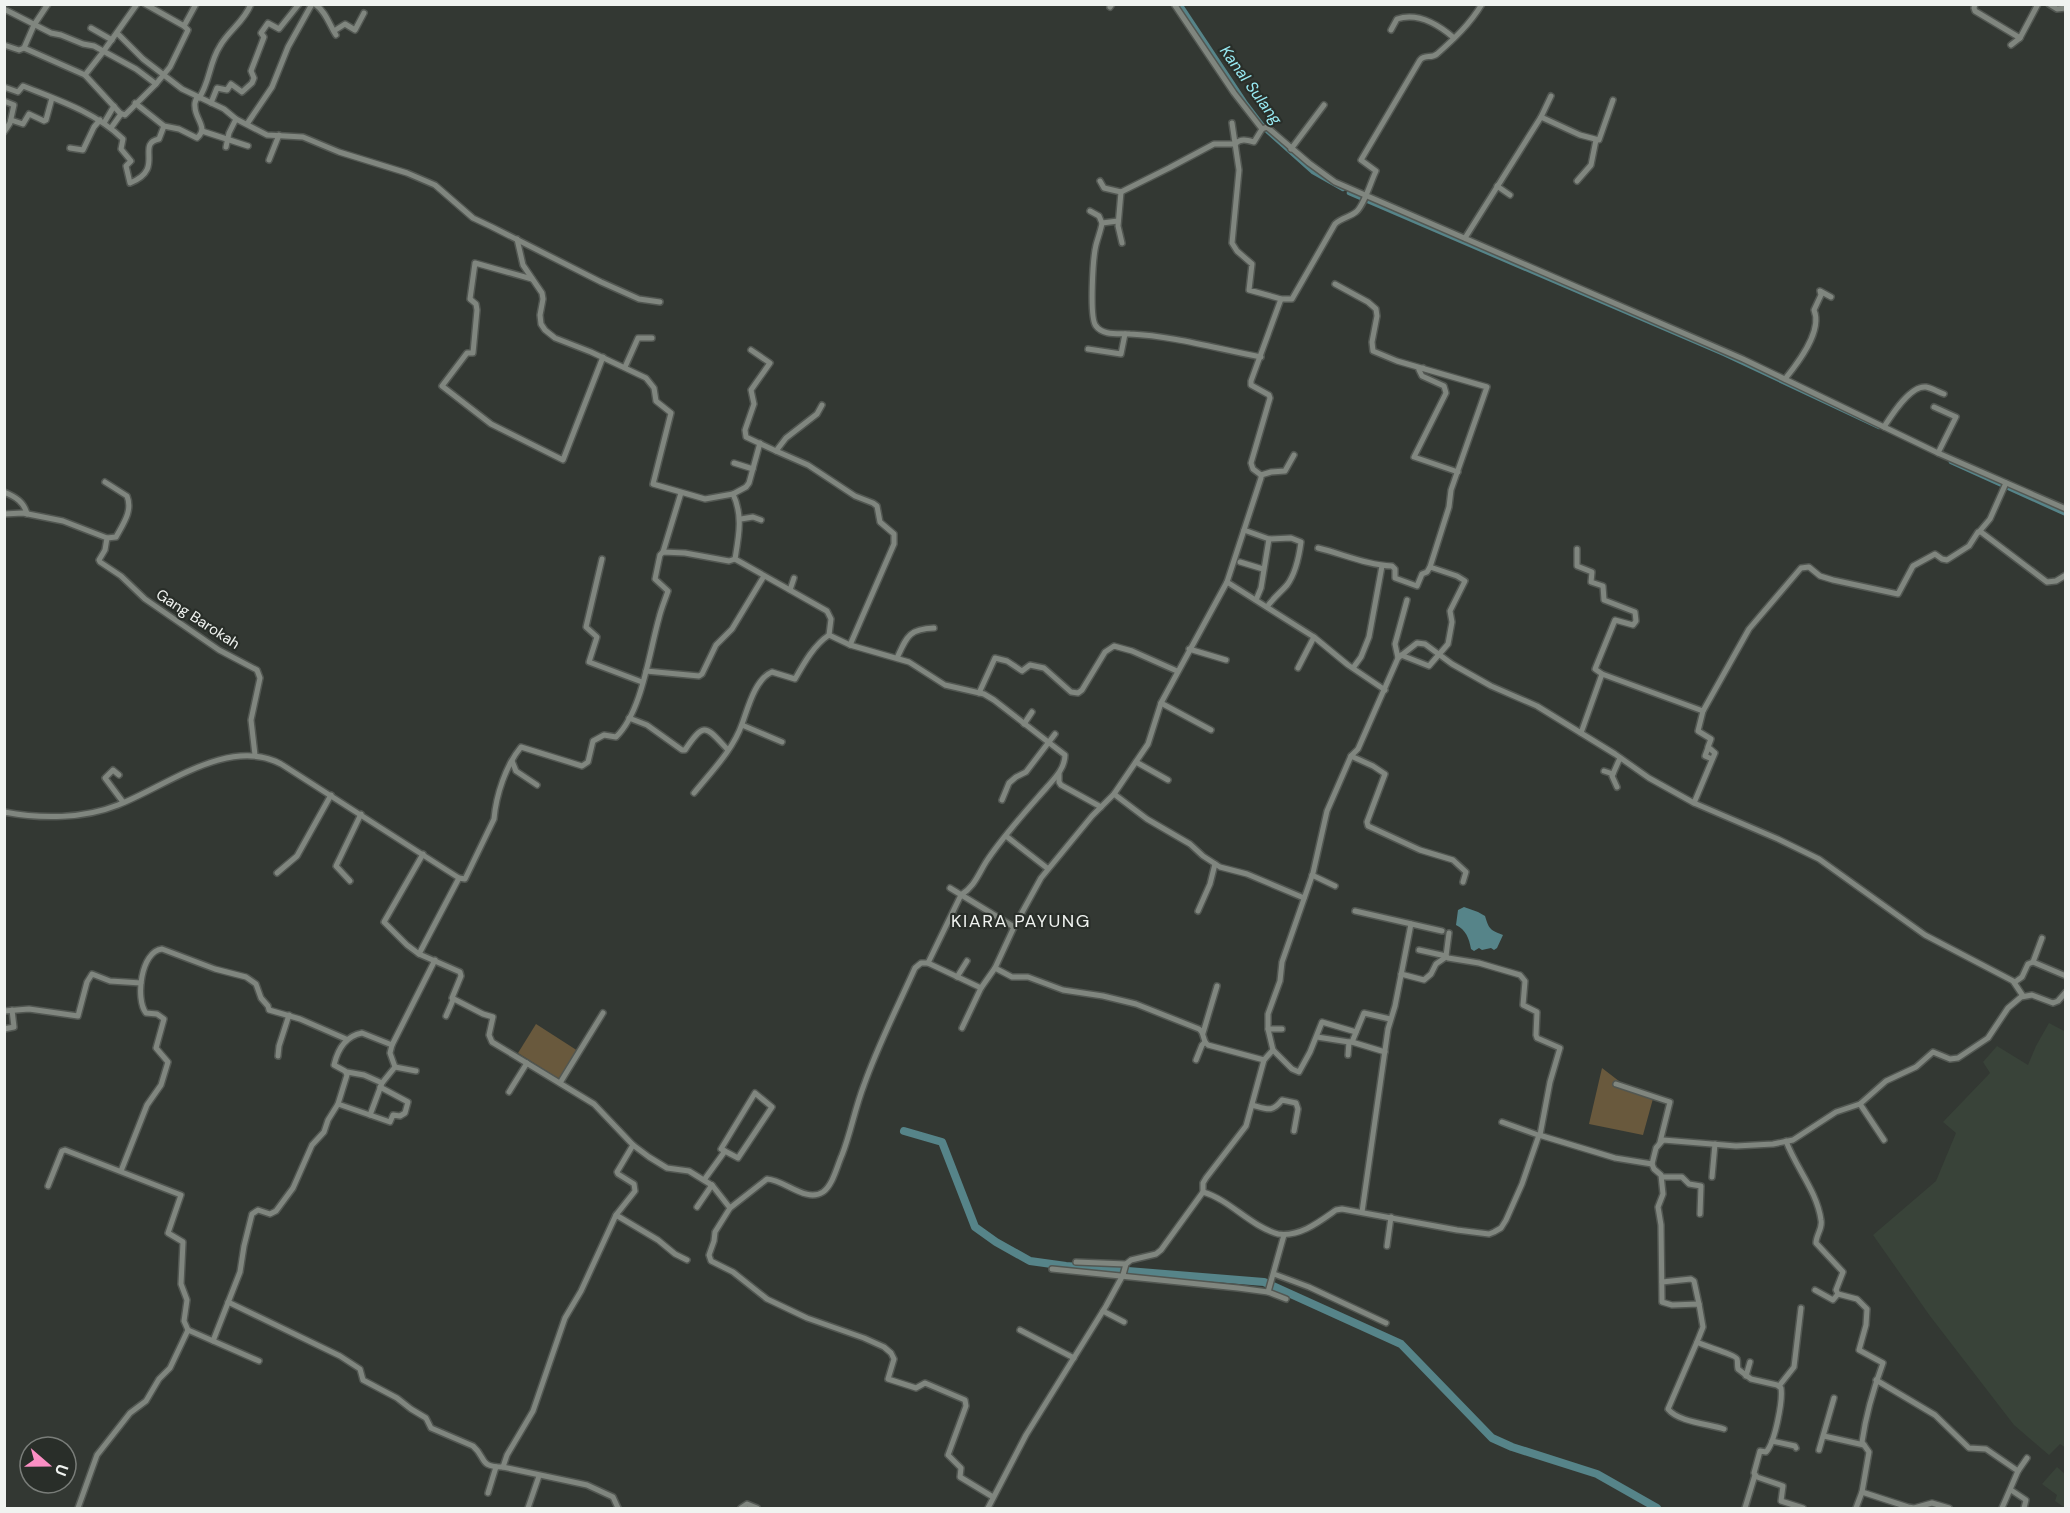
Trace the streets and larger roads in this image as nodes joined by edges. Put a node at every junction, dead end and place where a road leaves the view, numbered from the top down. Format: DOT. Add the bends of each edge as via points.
graph roads {
  1 [pos="48,4"];
  2 [pos="137,4"];
  3 [pos="145,4"];
  4 [pos="196,4"];
  5 [pos="251,4"];
  6 [pos="299,4"];
  7 [pos="1174,4"];
  8 [pos="1482,4"];
  9 [pos="1975,4"];
  10 [pos="2038,4"];
  11 [pos="2049,4"];
  12 [pos="318,5"];
  13 [pos="2066,8"];
  14 [pos="4,9"];
  15 [pos="364,13"];
  16 [pos="34,25"];
  17 [pos="184,26"];
  18 [pos="91,28"];
  19 [pos="1391,30"];
  20 [pos="117,33"];
  21 [pos="1454,38"];
  22 [pos="2020,38"];
  23 [pos="112,40"];
  24 [pos="4,45"];
  25 [pos="2011,45"];
  26 [pos="24,48"];
  27 [pos="103,52"];
  28 [pos="85,75"];
  29 [pos="164,76"];
  30 [pos="156,84"];
  31 [pos="4,87"];
  32 [pos="1551,96"];
  33 [pos="198,97"];
  34 [pos="52,98"];
  35 [pos="1613,100"];
  36 [pos="4,101"];
  37 [pos="135,103"];
  38 [pos="211,103"];
  39 [pos="1324,105"];
  40 [pos="114,106"];
  41 [pos="121,114"];
  42 [pos="1541,117"];
  43 [pos="236,118"];
  44 [pos="11,120"];
  45 [pos="102,122"];
  46 [pos="1232,123"];
  47 [pos="247,124"];
  48 [pos="164,126"];
  49 [pos="111,128"];
  50 [pos="1264,128"];
  51 [pos="201,131"];
  52 [pos="4,132"];
  53 [pos="279,135"];
  54 [pos="228,138"];
  55 [pos="1596,140"];
  56 [pos="1235,144"];
  57 [pos="248,146"];
  58 [pos="226,147"];
  59 [pos="70,148"];
  60 [pos="1291,149"];
  61 [pos="269,160"];
  62 [pos="1100,181"];
  63 [pos="1577,181"];
  64 [pos="1497,186"];
  65 [pos="1121,192"];
  66 [pos="1510,195"];
  67 [pos="1364,198"];
  68 [pos="1090,211"];
  69 [pos="1119,221"];
  70 [pos="1102,223"];
  71 [pos="1465,238"];
  72 [pos="517,239"];
  73 [pos="1122,243"];
  74 [pos="531,279"];
  75 [pos="1335,284"];
  76 [pos="1831,297"];
  77 [pos="1281,299"];
  78 [pos="660,302"];
  79 [pos="1125,334"];
  80 [pos="652,338"];
  81 [pos="1088,349"];
  82 [pos="751,350"];
  83 [pos="603,357"];
  84 [pos="1261,357"];
  85 [pos="625,367"];
  86 [pos="1424,368"];
  87 [pos="1785,379"];
  88 [pos="1944,394"];
  89 [pos="822,405"];
  90 [pos="1934,407"];
  91 [pos="1884,427"];
  92 [pos="760,442"];
  93 [pos="776,451"];
  94 [pos="1938,453"];
  95 [pos="1294,455"];
  96 [pos="734,463"];
  97 [pos="753,469"];
  98 [pos="1458,472"];
  99 [pos="1261,475"];
  100 [pos="105,482"];
  101 [pos="2005,485"];
  102 [pos="4,492"];
  103 [pos="681,493"];
  104 [pos="733,494"];
  105 [pos="2066,509"];
  106 [pos="4,514"];
  107 [pos="27,514"];
  108 [pos="741,519"];
  109 [pos="761,520"];
  110 [pos="1244,531"];
  111 [pos="1979,532"];
  112 [pos="107,538"];
  113 [pos="1269,539"];
  114 [pos="1318,548"];
  115 [pos="1577,549"];
  116 [pos="663,552"];
  117 [pos="602,559"];
  118 [pos="735,559"];
  119 [pos="1237,561"];
  120 [pos="1382,566"];
  121 [pos="1430,567"];
  122 [pos="1263,569"];
  123 [pos="2066,575"];
  124 [pos="764,576"];
  125 [pos="794,578"];
  126 [pos="1227,582"];
  127 [pos="790,590"];
  128 [pos="1256,600"];
  129 [pos="1407,600"];
  130 [pos="1267,607"];
  131 [pos="934,628"];
  132 [pos="829,636"];
  133 [pos="1314,638"];
  134 [pos="849,644"];
  135 [pos="1189,649"];
  136 [pos="1439,654"];
  137 [pos="1400,656"];
  138 [pos="897,658"];
  139 [pos="1226,660"];
  140 [pos="1298,668"];
  141 [pos="1353,668"];
  142 [pos="646,670"];
  143 [pos="1178,671"];
  144 [pos="1602,674"];
  145 [pos="642,682"];
  146 [pos="1385,690"];
  147 [pos="979,693"];
  148 [pos="1161,703"];
  149 [pos="1032,711"];
  150 [pos="1703,711"];
  151 [pos="629,718"];
  152 [pos="1024,724"];
  153 [pos="742,725"];
  154 [pos="1211,730"];
  155 [pos="1581,733"];
  156 [pos="1055,734"];
  157 [pos="782,742"];
  158 [pos="1048,742"];
  159 [pos="728,750"];
  160 [pos="255,755"];
  161 [pos="1350,756"];
  162 [pos="1620,758"];
  163 [pos="512,761"];
  164 [pos="1136,762"];
  165 [pos="1604,771"];
  166 [pos="1059,774"];
  167 [pos="1613,774"];
  168 [pos="119,775"];
  169 [pos="1168,780"];
  170 [pos="537,785"];
  171 [pos="1617,787"];
  172 [pos="694,793"];
  173 [pos="1114,794"];
  174 [pos="331,795"];
  175 [pos="1002,800"];
  176 [pos="123,802"];
  177 [pos="1695,803"];
  178 [pos="1101,807"];
  179 [pos="4,812"];
  180 [pos="361,814"];
  181 [pos="1006,836"];
  182 [pos="423,854"];
  183 [pos="1215,864"];
  184 [pos="1047,868"];
  185 [pos="277,873"];
  186 [pos="1312,875"];
  187 [pos="459,878"];
  188 [pos="350,881"];
  189 [pos="1463,882"];
  190 [pos="1335,886"];
  191 [pos="950,888"];
  192 [pos="961,895"];
  193 [pos="1304,898"];
  194 [pos="1198,911"];
  195 [pos="1355,911"];
  196 [pos="379,917"];
  197 [pos="384,922"];
  198 [pos="1412,924"];
  199 [pos="1014,927"];
  200 [pos="1442,931"];
  201 [pos="1449,933"];
  202 [pos="2042,938"];
  203 [pos="1419,950"];
  204 [pos="419,954"];
  205 [pos="1446,957"];
  206 [pos="435,960"];
  207 [pos="967,961"];
  208 [pos="2033,962"];
  209 [pos="928,963"];
  210 [pos="995,968"];
  211 [pos="1401,974"];
  212 [pos="2066,976"];
  213 [pos="957,977"];
  214 [pos="2015,982"];
  215 [pos="141,983"];
  216 [pos="1217,986"];
  217 [pos="981,988"];
  218 [pos="2066,992"];
  219 [pos="2023,996"];
  220 [pos="453,1000"];
  221 [pos="12,1010"];
  222 [pos="4,1011"];
  223 [pos="603,1013"];
  224 [pos="289,1015"];
  225 [pos="446,1016"];
  226 [pos="1390,1019"];
  227 [pos="962,1028"];
  228 [pos="4,1029"];
  229 [pos="1268,1029"];
  230 [pos="1282,1029"];
  231 [pos="1356,1032"];
  232 [pos="1203,1033"];
  233 [pos="1317,1037"];
  234 [pos="346,1040"];
  235 [pos="1205,1042"];
  236 [pos="1350,1042"];
  237 [pos="392,1045"];
  238 [pos="1273,1050"];
  239 [pos="1385,1052"];
  240 [pos="1348,1054"];
  241 [pos="278,1056"];
  242 [pos="1196,1060"];
  243 [pos="1264,1060"];
  244 [pos="527,1063"];
  245 [pos="395,1067"];
  246 [pos="416,1071"];
  247 [pos="347,1072"];
  248 [pos="560,1083"];
  249 [pos="1616,1084"];
  250 [pos="381,1085"];
  251 [pos="509,1092"];
  252 [pos="338,1104"];
  253 [pos="1860,1104"];
  254 [pos="1252,1106"];
  255 [pos="370,1115"];
  256 [pos="1502,1122"];
  257 [pos="1294,1131"];
  258 [pos="1539,1135"];
  259 [pos="1884,1140"];
  260 [pos="1786,1141"];
  261 [pos="1660,1142"];
  262 [pos="1715,1144"];
  263 [pos="633,1145"];
  264 [pos="725,1151"];
  265 [pos="1652,1164"];
  266 [pos="121,1171"];
  267 [pos="1662,1177"];
  268 [pos="1712,1178"];
  269 [pos="704,1180"];
  270 [pos="48,1185"];
  271 [pos="712,1185"];
  272 [pos="1203,1192"];
  273 [pos="697,1206"];
  274 [pos="730,1208"];
  275 [pos="1362,1212"];
  276 [pos="1700,1214"];
  277 [pos="616,1215"];
  278 [pos="1391,1217"];
  279 [pos="1284,1235"];
  280 [pos="1387,1246"];
  281 [pos="687,1260"];
  282 [pos="1076,1262"];
  283 [pos="1126,1265"];
  284 [pos="1052,1269"];
  285 [pos="1123,1274"];
  286 [pos="1274,1274"];
  287 [pos="1662,1282"];
  288 [pos="1815,1290"];
  289 [pos="1268,1291"];
  290 [pos="1838,1294"];
  291 [pos="1286,1299"];
  292 [pos="228,1302"];
  293 [pos="1700,1304"];
  294 [pos="1801,1308"];
  295 [pos="1103,1311"];
  296 [pos="1124,1322"];
  297 [pos="1386,1323"];
  298 [pos="188,1330"];
  299 [pos="1020,1330"];
  300 [pos="213,1341"];
  301 [pos="1697,1342"];
  302 [pos="1074,1358"];
  303 [pos="259,1361"];
  304 [pos="1750,1362"];
  305 [pos="1746,1376"];
  306 [pos="1876,1380"];
  307 [pos="1779,1386"];
  308 [pos="1834,1398"];
  309 [pos="1724,1429"];
  310 [pos="1824,1436"];
  311 [pos="1772,1441"];
  312 [pos="1864,1445"];
  313 [pos="1796,1448"];
  314 [pos="1819,1450"];
  315 [pos="2027,1458"];
  316 [pos="500,1467"];
  317 [pos="2018,1471"];
  318 [pos="1755,1475"];
  319 [pos="539,1476"];
  320 [pos="2012,1490"];
  321 [pos="488,1492"];
  322 [pos="1862,1492"];
  323 [pos="993,1497"];
  324 [pos="78,1509"];
  325 [pos="528,1509"];
  326 [pos="618,1509"];
  327 [pos="741,1509"];
  328 [pos="757,1509"];
  329 [pos="988,1509"];
  330 [pos="1745,1509"];
  331 [pos="1803,1509"];
  332 [pos="1856,1509"];
  333 [pos="1949,1509"];
  334 [pos="2002,1509"];
  335 [pos="2024,1509"];
  1 -- 16 [label="street"];
  2 -- 20 [label="street"];
  3 -- 17 [label="street"];
  4 -- 17 [label="street"];
  5 -- 33 [label="street" via="220,46 208,73 207,87"];
  6 -- 38 [label="street" via="279,29 268,23 261,33 264,37 251,70 252,84 243,92 231,84 227,90 217,88"];
  7 -- 50 [label="street" via="1234,93"];
  8 -- 21 [label="street"];
  9 -- 22 [label="street" via="1975,11"];
  10 -- 22 [label="street"];
  11 -- 13 [label="street" via="2057,9"];
  12 -- 15 [label="street" via="335,33 345,24 355,30"];
  12 -- 47 [label="street" via="288,47 272,87"];
  14 -- 16 [label="street"];
  16 -- 26 [label="street"];
  16 -- 27 [label="street"];
  17 -- 29 [label="street" via="188,30"];
  18 -- 23 [label="street"];
  19 -- 21 [label="street" via="1397,19 1407,17 1432,22"];
  20 -- 23 [label="street"];
  20 -- 29 [label="street"];
  21 -- 67 [label="street" via="1436,55 1423,56 1369,144 1361,160 1376,171"];
  22 -- 25 [label="street"];
  23 -- 27 [label="street"];
  24 -- 26 [label="street"];
  26 -- 28 [label="street"];
  27 -- 28 [label="street"];
  27 -- 30 [label="street"];
  28 -- 40 [label="street"];
  29 -- 30 [label="street"];
  29 -- 33 [label="street"];
  30 -- 37 [label="street"];
  31 -- 34 [label="street" via="18,92 22,85"];
  32 -- 42 [label="street"];
  33 -- 38 [label="street"];
  33 -- 51 [label="street" via="195,107"];
  34 -- 44 [label="street" via="46,120 29,114 24,124"];
  34 -- 45 [label="street"];
  35 -- 55 [label="street"];
  36 -- 44 [label="street" via="14,104"];
  37 -- 41 [label="street" via="125,115"];
  37 -- 48 [label="street"];
  38 -- 43 [label="street"];
  39 -- 60 [label="street"];
  40 -- 41 [label="street"];
  40 -- 45 [label="street"];
  41 -- 49 [label="street"];
  42 -- 55 [label="street"];
  42 -- 64 [label="street"];
  43 -- 47 [label="street"];
  43 -- 54 [label="street"];
  44 -- 52 [label="street"];
  45 -- 49 [label="street"];
  45 -- 59 [label="street" via="94,127 83,150"];
  46 -- 56 [label="street"];
  47 -- 53 [label="street" via="267,135"];
  48 -- 49 [label="street" via="159,139 151,143 147,173 130,183 126,166 131,161 121,149 123,139"];
  48 -- 51 [label="street" via="197,138"];
  50 -- 56 [label="street" via="1254,142 1239,140"];
  50 -- 60 [label="street"];
  51 -- 54 [label="street"];
  53 -- 61 [label="street"];
  53 -- 72 [label="street" via="311,139 435,185 473,218"];
  54 -- 57 [label="street"];
  54 -- 58 [label="street"];
  55 -- 63 [label="street" via="1591,165"];
  56 -- 65 [label="street" via="1214,144"];
  56 -- 77 [label="street" via="1239,170 1232,243 1251,264 1249,290"];
  60 -- 67 [label="street" via="1326,177"];
  62 -- 65 [label="street" via="1104,188"];
  64 -- 66 [label="street"];
  64 -- 71 [label="street"];
  65 -- 69 [label="street"];
  67 -- 71 [label="street"];
  67 -- 77 [label="street" via="1356,212 1335,224 1293,299"];
  68 -- 70 [label="street"];
  69 -- 70 [label="street"];
  69 -- 73 [label="street"];
  70 -- 79 [label="street" via="1096,243 1093,321 1103,332"];
  71 -- 87 [label="street"];
  72 -- 74 [label="street"];
  72 -- 78 [label="street" via="601,282"];
  74 -- 83 [label="street" via="542,293 540,315 545,330 555,338"];
  74 -- 83 [label="street" via="475,263 470,298 477,310 473,353 467,353 442,386 492,424 563,460"];
  75 -- 86 [label="street" via="1376,309 1373,351"];
  76 -- 87 [label="street" via="1820,291 1814,310 1818,317 1816,330 1802,358"];
  77 -- 84 [label="street"];
  79 -- 81 [label="street" via="1121,354"];
  79 -- 84 [label="street"];
  80 -- 85 [label="street" via="638,338"];
  82 -- 92 [label="street" via="770,363 752,387 754,404 745,434"];
  83 -- 85 [label="street"];
  84 -- 99 [label="street" via="1251,383 1269,395 1270,400 1251,465"];
  85 -- 103 [label="street" via="651,381 656,401 670,413 652,483"];
  86 -- 98 [label="street" via="1487,387"];
  86 -- 98 [label="street" via="1419,370 1422,376 1444,386 1446,393 1414,457"];
  87 -- 91 [label="street"];
  88 -- 91 [label="street" via="1923,387 1917,389"];
  89 -- 93 [label="street"];
  90 -- 94 [label="street" via="1956,417"];
  91 -- 94 [label="street"];
  92 -- 93 [label="street"];
  92 -- 97 [label="street"];
  93 -- 134 [label="street" via="873,503 880,522 894,534 894,544"];
  94 -- 101 [label="street"];
  95 -- 99 [label="street" via="1286,471"];
  96 -- 97 [label="street"];
  97 -- 104 [label="street" via="746,487"];
  98 -- 121 [label="street"];
  99 -- 110 [label="street"];
  100 -- 112 [label="street" via="127,496 130,505 116,537"];
  101 -- 105 [label="street"];
  101 -- 111 [label="street" via="1990,519"];
  102 -- 107 [label="street" via="20,500"];
  103 -- 104 [label="street" via="705,499"];
  103 -- 116 [label="street"];
  104 -- 108 [label="street"];
  106 -- 107 [label="street"];
  107 -- 112 [label="street" via="63,521"];
  108 -- 109 [label="street"];
  108 -- 118 [label="street"];
  110 -- 113 [label="street"];
  110 -- 119 [label="street"];
  111 -- 123 [label="street" via="2046,582"];
  111 -- 150 [label="street" via="1969,546 1947,560 1935,554 1913,566 1898,594 1837,581 1820,576 1809,567 1801,568 1749,629"];
  112 -- 160 [label="street, Gang Barokah" via="99,561 145,599 219,650 256,670 260,678 251,720"];
  113 -- 122 [label="street"];
  113 -- 130 [label="street" via="1292,538 1301,542 1288,583"];
  114 -- 120 [label="street"];
  115 -- 144 [label="street" via="1577,566 1592,572 1591,582 1603,586 1604,600 1635,612 1633,625 1615,620 1595,669"];
  116 -- 118 [label="street"];
  116 -- 142 [label="street" via="654,579 668,591"];
  117 -- 145 [label="street" via="586,627 597,637 589,662"];
  118 -- 124 [label="street"];
  119 -- 122 [label="street"];
  119 -- 126 [label="street"];
  120 -- 121 [label="street" via="1394,567 1395,578 1416,586"];
  120 -- 141 [label="street" via="1369,637"];
  121 -- 136 [label="street" via="1464,581 1450,611 1448,644"];
  122 -- 128 [label="street"];
  124 -- 127 [label="street"];
  124 -- 142 [label="street" via="700,675"];
  125 -- 127 [label="street"];
  126 -- 128 [label="street"];
  126 -- 135 [label="street"];
  127 -- 132 [label="street" via="827,611 831,620"];
  128 -- 130 [label="street"];
  129 -- 137 [label="street" via="1395,644"];
  130 -- 133 [label="street"];
  131 -- 138 [label="street" via="914,631 906,638"];
  132 -- 134 [label="street"];
  132 -- 153 [label="street" via="819,643 795,679 769,673 749,700"];
  133 -- 140 [label="street"];
  133 -- 141 [label="street"];
  134 -- 138 [label="street"];
  135 -- 139 [label="street"];
  135 -- 143 [label="street"];
  136 -- 137 [label="street" via="1420,643"];
  136 -- 137 [label="street" via="1429,666"];
  136 -- 155 [label="street"];
  137 -- 146 [label="street"];
  138 -- 147 [label="street" via="945,685"];
  141 -- 146 [label="street"];
  142 -- 145 [label="street"];
  143 -- 147 [label="street" via="1114,646 1105,652 1078,693 1071,692 1044,668 1030,665 1022,670 995,658"];
  143 -- 148 [label="street"];
  144 -- 150 [label="street"];
  144 -- 155 [label="street"];
  145 -- 151 [label="street"];
  146 -- 161 [label="street" via="1358,749"];
  147 -- 152 [label="street"];
  148 -- 154 [label="street"];
  148 -- 164 [label="street" via="1148,744"];
  149 -- 152 [label="street"];
  150 -- 177 [label="street" via="1698,731 1711,739 1708,748 1714,752"];
  151 -- 159 [label="street" via="684,750 696,733 706,729"];
  151 -- 163 [label="street" via="616,737 604,735 593,741 588,762 582,766 523,746"];
  152 -- 158 [label="street"];
  153 -- 157 [label="street"];
  153 -- 159 [label="street"];
  155 -- 162 [label="street"];
  156 -- 158 [label="street"];
  158 -- 166 [label="street" via="1065,755"];
  158 -- 175 [label="street" via="1026,772 1010,783"];
  159 -- 172 [label="street"];
  160 -- 174 [label="street" via="276,761"];
  160 -- 176 [label="street" via="195,768"];
  161 -- 186 [label="street" via="1327,811"];
  161 -- 189 [label="street" via="1384,774 1368,826 1453,860 1467,872"];
  162 -- 167 [label="street"];
  162 -- 177 [label="street"];
  163 -- 170 [label="street" via="516,771"];
  163 -- 187 [label="street" via="494,819 466,877"];
  164 -- 169 [label="street"];
  164 -- 173 [label="street"];
  165 -- 167 [label="street"];
  166 -- 178 [label="street" via="1061,785"];
  166 -- 181 [label="street"];
  167 -- 171 [label="street"];
  168 -- 176 [label="street" via="113,770 105,778"];
  173 -- 178 [label="street"];
  173 -- 183 [label="street"];
  174 -- 180 [label="street"];
  174 -- 185 [label="street" via="297,856"];
  176 -- 179 [label="street" via="88,814"];
  177 -- 214 [label="street" via="1819,859 1925,935"];
  178 -- 184 [label="street"];
  180 -- 182 [label="street"];
  180 -- 188 [label="street" via="336,866"];
  181 -- 184 [label="street"];
  181 -- 192 [label="street" via="969,890"];
  182 -- 187 [label="street"];
  182 -- 197 [label="street"];
  183 -- 193 [label="street"];
  183 -- 194 [label="street"];
  184 -- 199 [label="street"];
  186 -- 190 [label="street"];
  186 -- 193 [label="street"];
  187 -- 204 [label="street"];
  191 -- 192 [label="street"];
  192 -- 199 [label="street"];
  192 -- 209 [label="street"];
  193 -- 229 [label="street" via="1282,962 1280,981 1268,1014"];
  195 -- 198 [label="street"];
  196 -- 197 [label="street"];
  197 -- 204 [label="street"];
  198 -- 200 [label="street"];
  198 -- 211 [label="street"];
  199 -- 210 [label="street"];
  201 -- 205 [label="street"];
  202 -- 208 [label="street"];
  203 -- 205 [label="street"];
  204 -- 206 [label="street"];
  205 -- 211 [label="street" via="1424,980"];
  205 -- 258 [label="street" via="1524,978 1523,1005 1537,1012 1537,1038 1560,1048"];
  206 -- 220 [label="street" via="460,972"];
  206 -- 237 [label="street"];
  207 -- 213 [label="street"];
  208 -- 212 [label="street"];
  208 -- 214 [label="street"];
  209 -- 213 [label="street"];
  209 -- 274 [label="street" via="915,968 894,1014 864,1085 830,1184 814,1195 767,1179"];
  210 -- 217 [label="street"];
  210 -- 232 [label="street" via="1063,990 1136,1004"];
  211 -- 226 [label="street"];
  213 -- 217 [label="street"];
  214 -- 219 [label="street"];
  215 -- 221 [label="street" via="110,981 92,974 78,1016"];
  215 -- 224 [label="street" via="153,952 162,949 246,977 256,984 268,1010"];
  215 -- 266 [label="street" via="144,1011 164,1019 156,1048 168,1062"];
  216 -- 232 [label="street"];
  217 -- 227 [label="street"];
  218 -- 219 [label="street" via="2053,1003 2032,995"];
  219 -- 253 [label="street" via="2008,1008 1989,1038 1976,1047 1953,1059 1933,1052 1916,1067 1879,1086"];
  220 -- 225 [label="street"];
  220 -- 244 [label="street" via="493,1017 489,1035 492,1042"];
  221 -- 222 [label="street"];
  221 -- 228 [label="street" via="14,1027"];
  223 -- 248 [label="street"];
  224 -- 234 [label="street"];
  224 -- 241 [label="street"];
  226 -- 231 [label="street" via="1365,1013"];
  226 -- 239 [label="street"];
  229 -- 230 [label="street"];
  229 -- 238 [label="street"];
  231 -- 233 [label="street" via="1322,1022"];
  231 -- 236 [label="street"];
  232 -- 235 [label="street"];
  233 -- 236 [label="street"];
  233 -- 238 [label="street" via="1299,1072"];
  234 -- 237 [label="street" via="362,1033"];
  234 -- 247 [label="street" via="334,1065"];
  235 -- 242 [label="street"];
  235 -- 243 [label="street"];
  236 -- 239 [label="street"];
  236 -- 240 [label="street"];
  237 -- 245 [label="street" via="390,1053"];
  238 -- 243 [label="street"];
  239 -- 275 [label="street"];
  243 -- 254 [label="street"];
  244 -- 248 [label="street"];
  244 -- 251 [label="street"];
  245 -- 246 [label="street"];
  245 -- 250 [label="street"];
  247 -- 250 [label="street" via="364,1075"];
  247 -- 252 [label="street"];
  248 -- 263 [label="street" via="594,1104"];
  249 -- 261 [label="street" via="1670,1102"];
  250 -- 255 [label="street"];
  250 -- 255 [label="street" via="408,1102 405,1113 393,1115 390,1122"];
  252 -- 255 [label="street"];
  252 -- 292 [label="street" via="324,1132 312,1145 293,1188 276,1211 270,1214 258,1210 252,1214 240,1272"];
  253 -- 259 [label="street"];
  253 -- 260 [label="street" via="1843,1109"];
  254 -- 257 [label="street" via="1274,1109 1282,1100 1296,1103"];
  254 -- 272 [label="street" via="1246,1126 1206,1178"];
  256 -- 258 [label="street"];
  258 -- 265 [label="street" via="1615,1158"];
  258 -- 278 [label="street" via="1514,1204 1498,1231 1489,1234 1457,1230"];
  260 -- 262 [label="street"];
  260 -- 290 [label="street" via="1812,1192 1821,1220 1816,1243 1843,1272 1836,1287"];
  261 -- 262 [label="street"];
  261 -- 265 [label="street"];
  262 -- 268 [label="street"];
  263 -- 269 [label="street" via="667,1168 689,1171"];
  263 -- 277 [label="street" via="617,1172 634,1184 635,1191"];
  264 -- 264 [label="street" via="721,1149 755,1093 772,1107 738,1158"];
  264 -- 269 [label="street"];
  265 -- 267 [label="street"];
  266 -- 270 [label="street" via="64,1150"];
  266 -- 298 [label="street" via="181,1196 168,1233 183,1242 181,1284 187,1300 184,1321"];
  267 -- 276 [label="street" via="1682,1177 1689,1184 1701,1186"];
  267 -- 287 [label="street" via="1663,1194 1658,1207"];
  269 -- 271 [label="street"];
  271 -- 273 [label="street"];
  271 -- 274 [label="street"];
  272 -- 279 [label="street" via="1267,1230"];
  272 -- 283 [label="street" via="1161,1250"];
  274 -- 323 [label="street" via="715,1232 708,1258 767,1299 890,1351 894,1359 888,1379 916,1388 925,1383 965,1400 948,1455 961,1468 960,1477"];
  275 -- 278 [label="street"];
  275 -- 279 [label="street" via="1339,1209 1311,1227"];
  277 -- 281 [label="street"];
  277 -- 316 [label="street" via="565,1318 533,1411"];
  278 -- 280 [label="street"];
  279 -- 286 [label="street"];
  282 -- 283 [label="street"];
  283 -- 285 [label="street"];
  284 -- 285 [label="street"];
  285 -- 289 [label="street"];
  285 -- 295 [label="street"];
  286 -- 289 [label="street"];
  286 -- 297 [label="street"];
  287 -- 293 [label="street" via="1692,1279"];
  287 -- 293 [label="street" via="1664,1304"];
  288 -- 290 [label="street" via="1833,1300"];
  289 -- 291 [label="street"];
  290 -- 306 [label="street" via="1857,1299 1867,1309 1859,1350 1882,1362"];
  292 -- 300 [label="street"];
  292 -- 316 [label="street" via="360,1368 363,1380 426,1418 431,1428 473,1446 484,1463"];
  293 -- 301 [label="street" via="1703,1327"];
  294 -- 307 [label="street" via="1794,1367"];
  295 -- 296 [label="street"];
  295 -- 302 [label="street"];
  298 -- 300 [label="street"];
  298 -- 324 [label="street" via="170,1368 146,1401 130,1413 97,1455"];
  299 -- 302 [label="street"];
  300 -- 303 [label="street"];
  301 -- 305 [label="street" via="1734,1355 1738,1369"];
  301 -- 309 [label="street" via="1668,1409 1673,1414"];
  302 -- 323 [label="street"];
  304 -- 305 [label="street"];
  305 -- 307 [label="street"];
  306 -- 312 [label="street" via="1865,1420"];
  306 -- 317 [label="street" via="1935,1415 1969,1449 1986,1449"];
  307 -- 311 [label="street" via="1782,1391"];
  308 -- 310 [label="street"];
  310 -- 312 [label="street"];
  310 -- 314 [label="street"];
  311 -- 313 [label="street"];
  311 -- 318 [label="street" via="1768,1451 1760,1451"];
  312 -- 322 [label="street" via="1869,1452"];
  315 -- 317 [label="street"];
  316 -- 319 [label="street"];
  316 -- 321 [label="street"];
  317 -- 320 [label="street"];
  318 -- 330 [label="street"];
  318 -- 331 [label="street" via="1781,1485 1781,1501"];
  319 -- 325 [label="street"];
  319 -- 326 [label="street" via="603,1492 613,1497"];
  320 -- 334 [label="street"];
  320 -- 335 [label="street" via="2026,1500"];
  322 -- 332 [label="street"];
  322 -- 333 [label="street" via="1908,1507 1932,1503"];
  323 -- 329 [label="street"];
  327 -- 328 [label="street" via="747,1504"];
}
